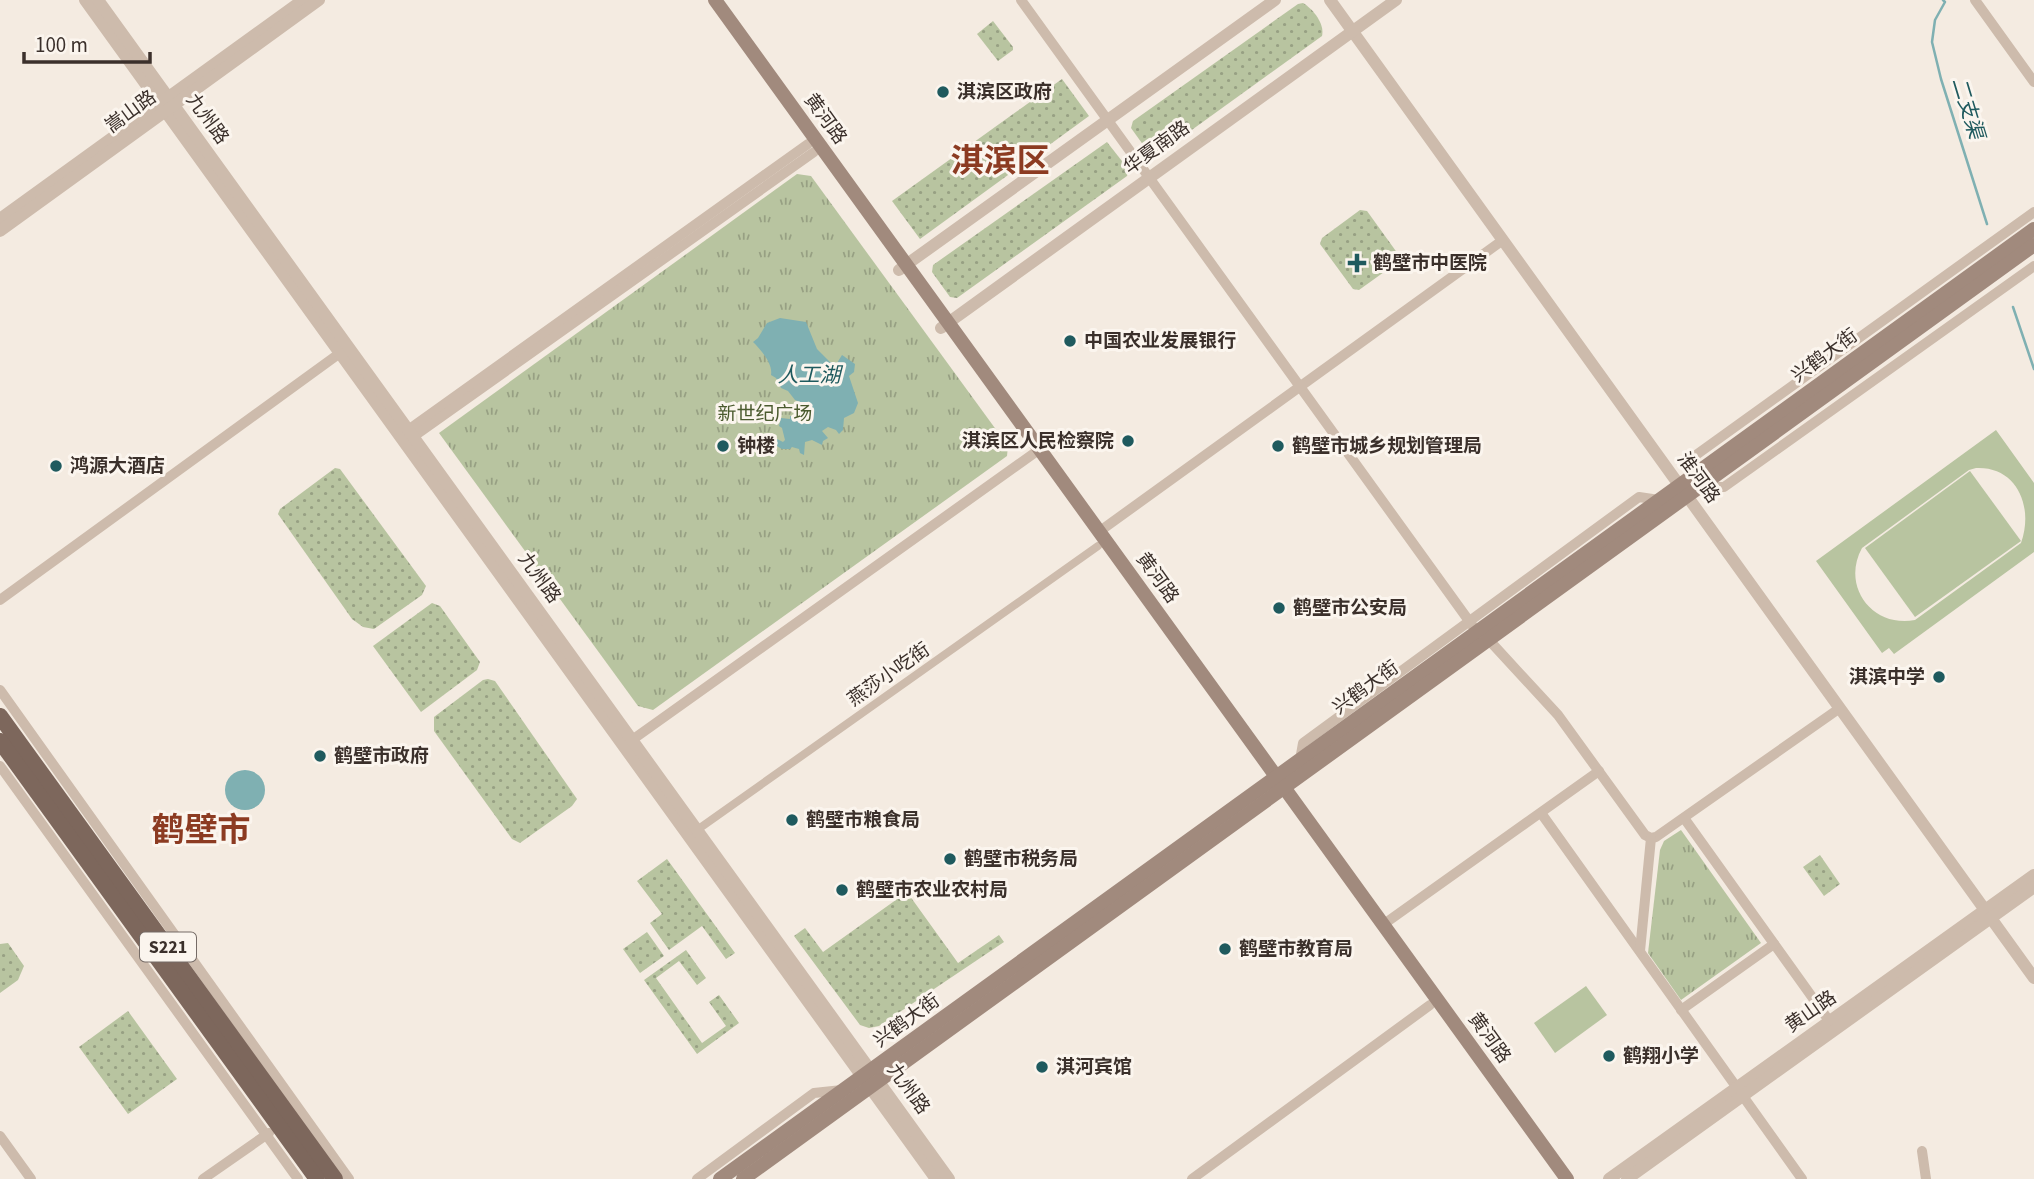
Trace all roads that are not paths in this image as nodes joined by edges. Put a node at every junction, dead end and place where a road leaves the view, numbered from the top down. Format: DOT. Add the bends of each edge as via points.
graph roads {
  1 [pos="85,0"];
  2 [pos="98,0"];
  3 [pos="303,0"];
  4 [pos="320,0"];
  5 [pos="704,0"];
  6 [pos="716,0"];
  7 [pos="1021,0"];
  8 [pos="1275,0"];
  9 [pos="1330,0"];
  10 [pos="1396,0"];
  11 [pos="1975,0"];
  12 [pos="1353,31"];
  13 [pos="2034,82"];
  14 [pos="167,104"];
  15 [pos="1108,120"];
  16 [pos="811,148"];
  17 [pos="1149,178"];
  18 [pos="2034,212"];
  19 [pos="0,219"];
  20 [pos="2034,229"];
  21 [pos="0,231"];
  22 [pos="1503,240"];
  23 [pos="2034,245"];
  24 [pos="2034,266"];
  25 [pos="903,267"];
  26 [pos="945,325"];
  27 [pos="340,353"];
  28 [pos="1300,387"];
  29 [pos="411,433"];
  30 [pos="1036,452"];
  31 [pos="1688,486"];
  32 [pos="1099,538"];
  33 [pos="0,600"];
  34 [pos="1478,631"];
  35 [pos="0,690"];
  36 [pos="1840,708"];
  37 [pos="0,716"];
  38 [pos="632,740"];
  39 [pos="0,741"];
  40 [pos="0,766"];
  41 [pos="1599,771"];
  42 [pos="1277,784"];
  43 [pos="1541,813"];
  44 [pos="1684,818"];
  45 [pos="697,830"];
  46 [pos="1651,838"];
  47 [pos="2034,874"];
  48 [pos="2034,887"];
  49 [pos="1988,914"];
  50 [pos="1384,924"];
  51 [pos="1774,944"];
  52 [pos="1640,951"];
  53 [pos="2034,978"];
  54 [pos="1430,1005"];
  55 [pos="1681,1010"];
  56 [pos="1830,1022"];
  57 [pos="870,1079"];
  58 [pos="845,1090"];
  59 [pos="1740,1092"];
  60 [pos="272,1130"];
  61 [pos="0,1136"];
  62 [pos="1922,1151"];
  63 [pos="31,1179"];
  64 [pos="203,1179"];
  65 [pos="298,1179"];
  66 [pos="317,1179"];
  67 [pos="335,1179"];
  68 [pos="349,1179"];
  69 [pos="697,1179"];
  70 [pos="720,1179"];
  71 [pos="743,1179"];
  72 [pos="936,1179"];
  73 [pos="949,1179"];
  74 [pos="1192,1179"];
  75 [pos="1556,1179"];
  76 [pos="1567,1179"];
  77 [pos="1609,1179"];
  78 [pos="1627,1179"];
  79 [pos="1802,1179"];
  80 [pos="1926,1179"];
  1 -- 14 [label="street, 九州路"];
  2 -- 14 [label="street, 九州路"];
  3 -- 14 [label="street, 嵩山路"];
  4 -- 14 [label="street, 嵩山路"];
  5 -- 16 [label="main road, 黄河路"];
  6 -- 25 [label="main road, 黄河路"];
  7 -- 15 [label="street"];
  8 -- 15 [label="street"];
  9 -- 12 [label="street, 淮河路"];
  10 -- 12 [label="street, 华夏南路"];
  11 -- 13 [label="street"];
  12 -- 17 [label="street, 华夏南路"];
  12 -- 22 [label="street, 淮河路"];
  14 -- 19 [label="street, 嵩山路"];
  14 -- 21 [label="street, 嵩山路"];
  14 -- 27 [label="street, 九州路"];
  14 -- 29 [label="street, 九州路"];
  15 -- 17 [label="street"];
  15 -- 25 [label="street"];
  16 -- 25 [label="main road, 黄河路"];
  16 -- 29 [label="street"];
  17 -- 26 [label="street, 华夏南路"];
  17 -- 28 [label="street"];
  18 -- 31 [label="street" via="1696,455"];
  20 -- 31 [label="main road, 兴鹤大街"];
  22 -- 28 [label="street"];
  22 -- 31 [label="street, 淮河路"];
  23 -- 31 [label="main road, 兴鹤大街"];
  24 -- 31 [label="street" via="1724,487"];
  25 -- 26 [label="main road, 黄河路"];
  26 -- 30 [label="main road, 黄河路"];
  27 -- 33 [label="street"];
  27 -- 57 [label="street, 九州路"];
  28 -- 32 [label="street"];
  28 -- 34 [label="street"];
  29 -- 38 [label="street, 九州路"];
  30 -- 32 [label="main road, 黄河路"];
  30 -- 38 [label="street"];
  31 -- 34 [label="main road, 兴鹤大街"];
  31 -- 34 [label="main road, 兴鹤大街" via="1659,500"];
  31 -- 36 [label="street, 淮河路"];
  32 -- 42 [label="main road, 黄河路"];
  32 -- 45 [label="street, 燕莎小吃街"];
  34 -- 41 [label="street" via="1558,715"];
  34 -- 42 [label="main road, 兴鹤大街"];
  34 -- 42 [label="main road, 兴鹤大街" via="1300,760"];
  35 -- 68 [label="street"];
  36 -- 44 [label="street"];
  36 -- 49 [label="street, 淮河路"];
  37 -- 67 [label="main road, S221"];
  38 -- 45 [label="street, 九州路"];
  39 -- 60 [label="main road, S221"];
  40 -- 60 [label="street"];
  41 -- 43 [label="street"];
  41 -- 46 [label="street"];
  42 -- 50 [label="main road, 黄河路"];
  42 -- 54 [label="main road, 黄河路"];
  42 -- 57 [label="main road, 兴鹤大街"];
  43 -- 50 [label="street"];
  43 -- 52 [label="street"];
  44 -- 46 [label="street"];
  44 -- 51 [label="street"];
  45 -- 57 [label="street, 九州路"];
  46 -- 52 [label="street"];
  47 -- 49 [label="street, 黄山路"];
  48 -- 49 [label="street, 黄山路"];
  49 -- 53 [label="street, 淮河路"];
  49 -- 56 [label="street, 黄山路"];
  49 -- 59 [label="street, 黄山路"];
  50 -- 76 [label="main road, 黄河路"];
  51 -- 55 [label="street"];
  51 -- 56 [label="street"];
  52 -- 55 [label="street"];
  54 -- 74 [label="street"];
  54 -- 75 [label="main road, 黄河路"];
  55 -- 59 [label="street"];
  56 -- 59 [label="street, 黄山路"];
  57 -- 58 [label="main road, 兴鹤大街"];
  57 -- 71 [label="main road, 兴鹤大街"];
  57 -- 72 [label="street, 九州路"];
  57 -- 73 [label="street, 九州路"];
  58 -- 69 [label="street" via="814,1093"];
  58 -- 70 [label="main road, 兴鹤大街"];
  59 -- 77 [label="street, 黄山路"];
  59 -- 78 [label="street, 黄山路"];
  59 -- 79 [label="street"];
  60 -- 64 [label="street"];
  60 -- 65 [label="street"];
  60 -- 66 [label="main road, S221"];
  61 -- 63 [label="street"];
  62 -- 80 [label="street"];
}
